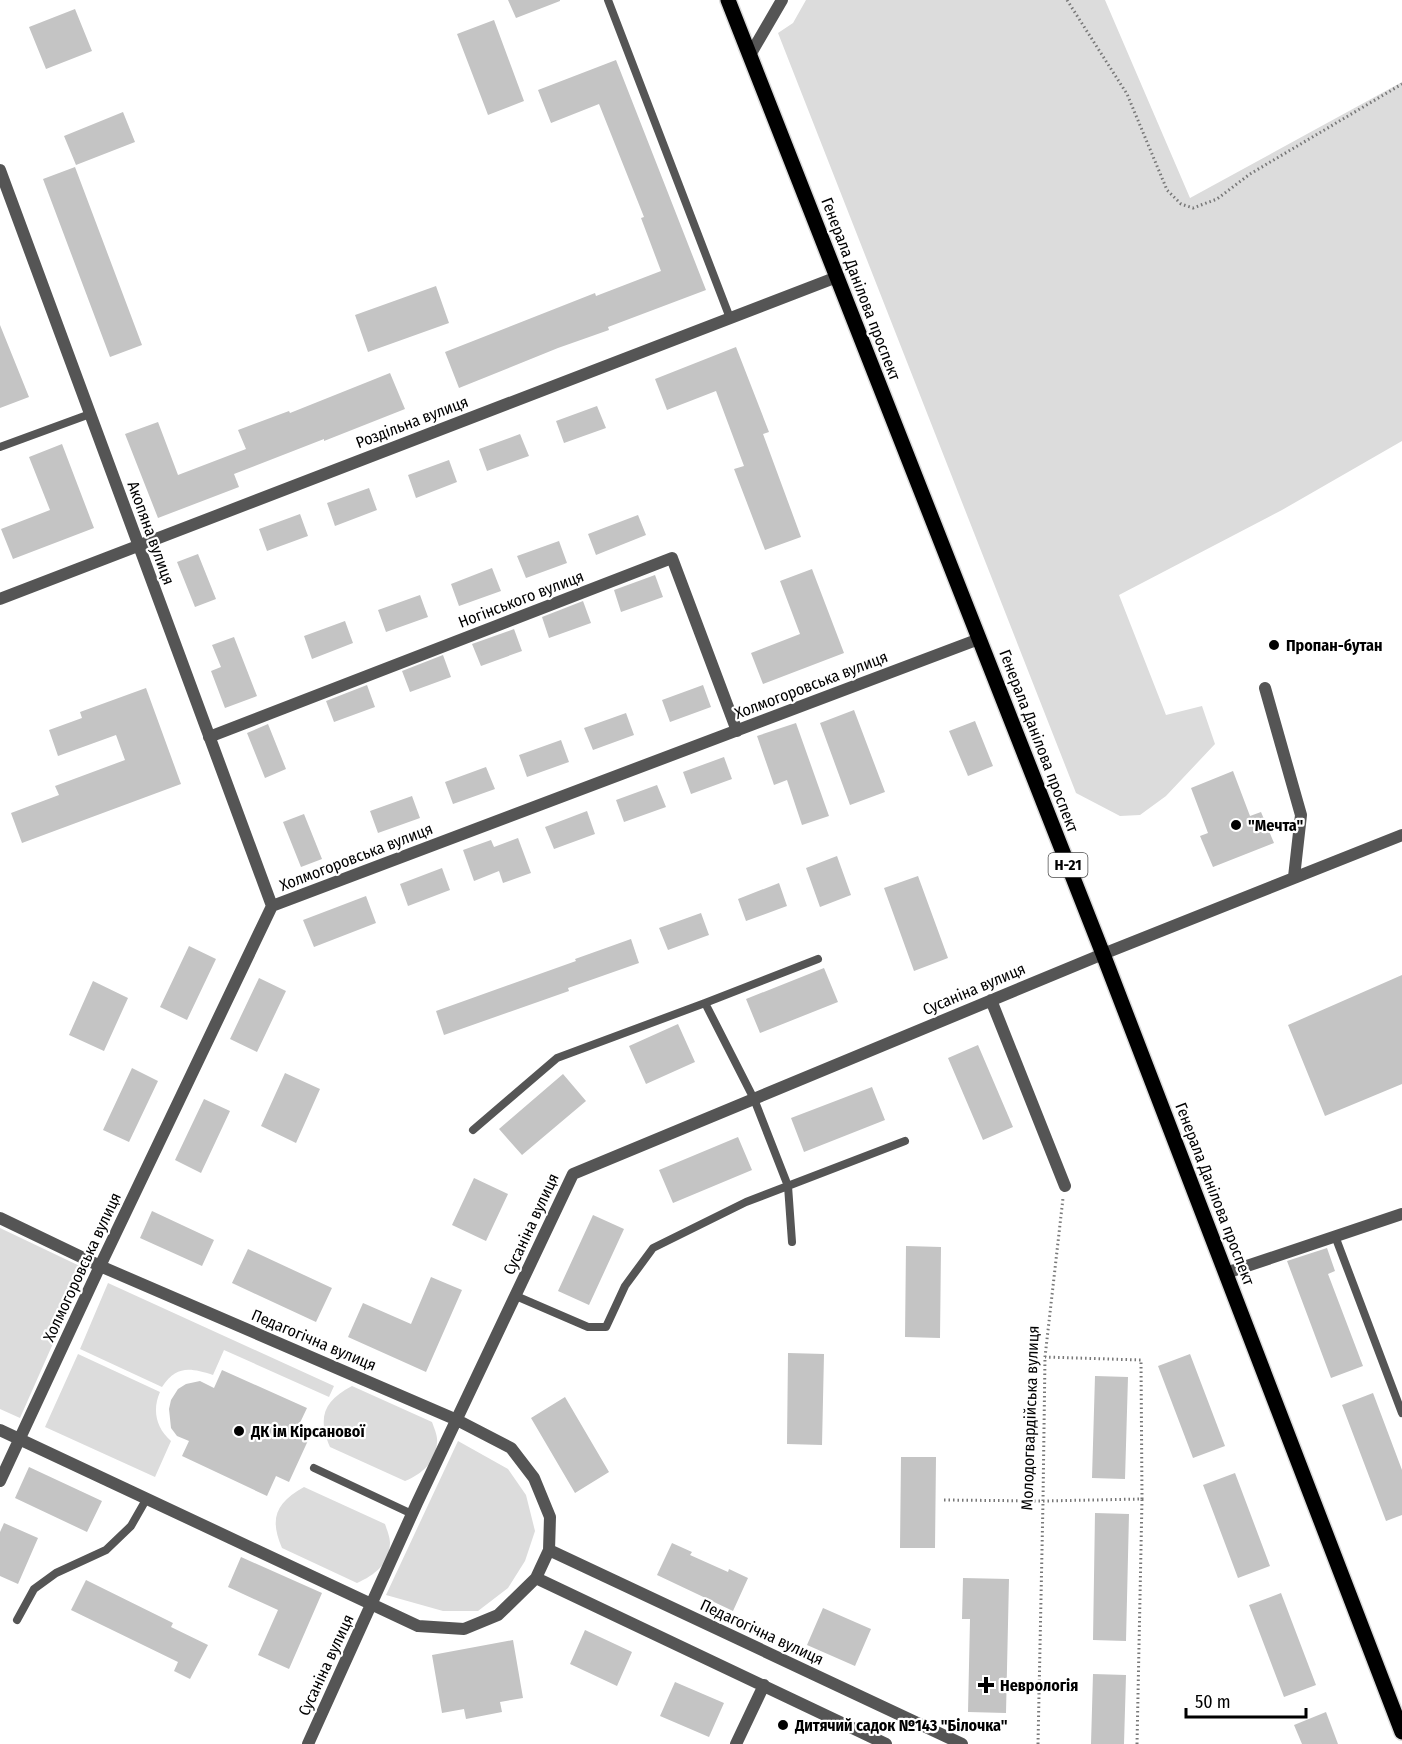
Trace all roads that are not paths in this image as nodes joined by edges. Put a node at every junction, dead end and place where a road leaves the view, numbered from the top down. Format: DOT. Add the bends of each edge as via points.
graph roads {
  1 [pos="608,0"];
  2 [pos="728,0"];
  3 [pos="782,0"];
  4 [pos="750,55"];
  5 [pos="0,170"];
  6 [pos="837,277"];
  7 [pos="730,318"];
  8 [pos="90,414"];
  9 [pos="0,447"];
  10 [pos="138,546"];
  11 [pos="0,599"];
  12 [pos="979,639"];
  13 [pos="1265,688"];
  14 [pos="737,731"];
  15 [pos="209,738"];
  16 [pos="1402,834"];
  17 [pos="1294,878"];
  18 [pos="272,906"];
  19 [pos="1103,954"];
  20 [pos="818,959"];
  21 [pos="991,1000"];
  22 [pos="705,1003"];
  23 [pos="754,1099"];
  24 [pos="473,1130"];
  25 [pos="905,1141"];
  26 [pos="788,1186"];
  27 [pos="1065,1186"];
  28 [pos="1402,1214"];
  29 [pos="0,1218"];
  30 [pos="1335,1236"];
  31 [pos="792,1242"];
  32 [pos="100,1266"];
  33 [pos="1226,1273"];
  34 [pos="516,1296"];
  35 [pos="1402,1413"];
  36 [pos="457,1420"];
  37 [pos="0,1430"];
  38 [pos="20,1439"];
  39 [pos="314,1468"];
  40 [pos="0,1481"];
  41 [pos="147,1498"];
  42 [pos="412,1514"];
  43 [pos="549,1550"];
  44 [pos="536,1578"];
  45 [pos="372,1603"];
  46 [pos="17,1620"];
  47 [pos="764,1685"];
  48 [pos="1402,1732"];
  49 [pos="308,1744"];
  50 [pos="736,1744"];
  51 [pos="886,1744"];
  52 [pos="962,1744"];
  1 -- 7 [label="lane"];
  2 -- 4 [label="main road, Генерала Данілова проспект / Н-21"];
  3 -- 4 [label="street"];
  4 -- 6 [label="main road, Генерала Данілова проспект / Н-21"];
  5 -- 8 [label="street, Акопяна вулиця"];
  6 -- 7 [label="street, Роздільна вулиця"];
  6 -- 12 [label="main road, Генерала Данілова проспект / Н-21"];
  7 -- 10 [label="street, Роздільна вулиця"];
  8 -- 9 [label="lane"];
  8 -- 10 [label="street, Акопяна вулиця"];
  10 -- 11 [label="street, Роздільна вулиця"];
  10 -- 15 [label="street, Акопяна вулиця"];
  12 -- 14 [label="street, Холмогоровська вулиця"];
  12 -- 19 [label="main road, Генерала Данілова проспект / Н-21"];
  13 -- 17 [label="street" via="1301,815"];
  14 -- 15 [label="street, Ногінського вулиця" via="672,558"];
  14 -- 18 [label="street, Холмогоровська вулиця"];
  15 -- 18 [label="street, Акопяна вулиця"];
  16 -- 17 [label="street, Сусаніна вулиця"];
  17 -- 19 [label="street, Сусаніна вулиця"];
  18 -- 32 [label="street, Холмогоровська вулиця"];
  19 -- 21 [label="street, Сусаніна вулиця"];
  19 -- 33 [label="main road, Генерала Данілова проспект / Н-21"];
  20 -- 22 [label="lane"];
  21 -- 23 [label="street, Сусаніна вулиця"];
  21 -- 27 [label="street"];
  22 -- 23 [label="lane"];
  22 -- 24 [label="lane" via="557,1058"];
  23 -- 26 [label="lane"];
  23 -- 34 [label="street, Сусаніна вулиця" via="573,1174"];
  25 -- 26 [label="lane"];
  26 -- 31 [label="lane"];
  26 -- 34 [label="lane" via="653,1248 625,1286 606,1327 588,1327"];
  28 -- 30 [label="street"];
  29 -- 32 [label="street, Педагогічна вулиця"];
  30 -- 33 [label="street"];
  30 -- 35 [label="lane"];
  32 -- 36 [label="street, Педагогічна вулиця"];
  32 -- 38 [label="street, Холмогоровська вулиця"];
  33 -- 48 [label="main road, Генерала Данілова проспект / Н-21"];
  34 -- 36 [label="street, Сусаніна вулиця"];
  36 -- 42 [label="street, Сусаніна вулиця"];
  36 -- 43 [label="street, Педагогічна вулиця" via="511,1448 534,1478 550,1517"];
  37 -- 38 [label="street, Педагогічна вулиця"];
  38 -- 40 [label="street, Холмогоровська вулиця"];
  38 -- 41 [label="street, Педагогічна вулиця"];
  39 -- 42 [label="lane"];
  41 -- 45 [label="street, Педагогічна вулиця"];
  41 -- 46 [label="lane" via="131,1526 106,1550 56,1573 34,1589"];
  42 -- 45 [label="street, Сусаніна вулиця"];
  43 -- 44 [label="street, Педагогічна вулиця"];
  43 -- 52 [label="street, Педагогічна вулиця"];
  44 -- 45 [label="street, Педагогічна вулиця" via="498,1615 464,1629 418,1626"];
  44 -- 47 [label="street"];
  45 -- 49 [label="street, Сусаніна вулиця"];
  47 -- 50 [label="street"];
  47 -- 51 [label="street"];
}
